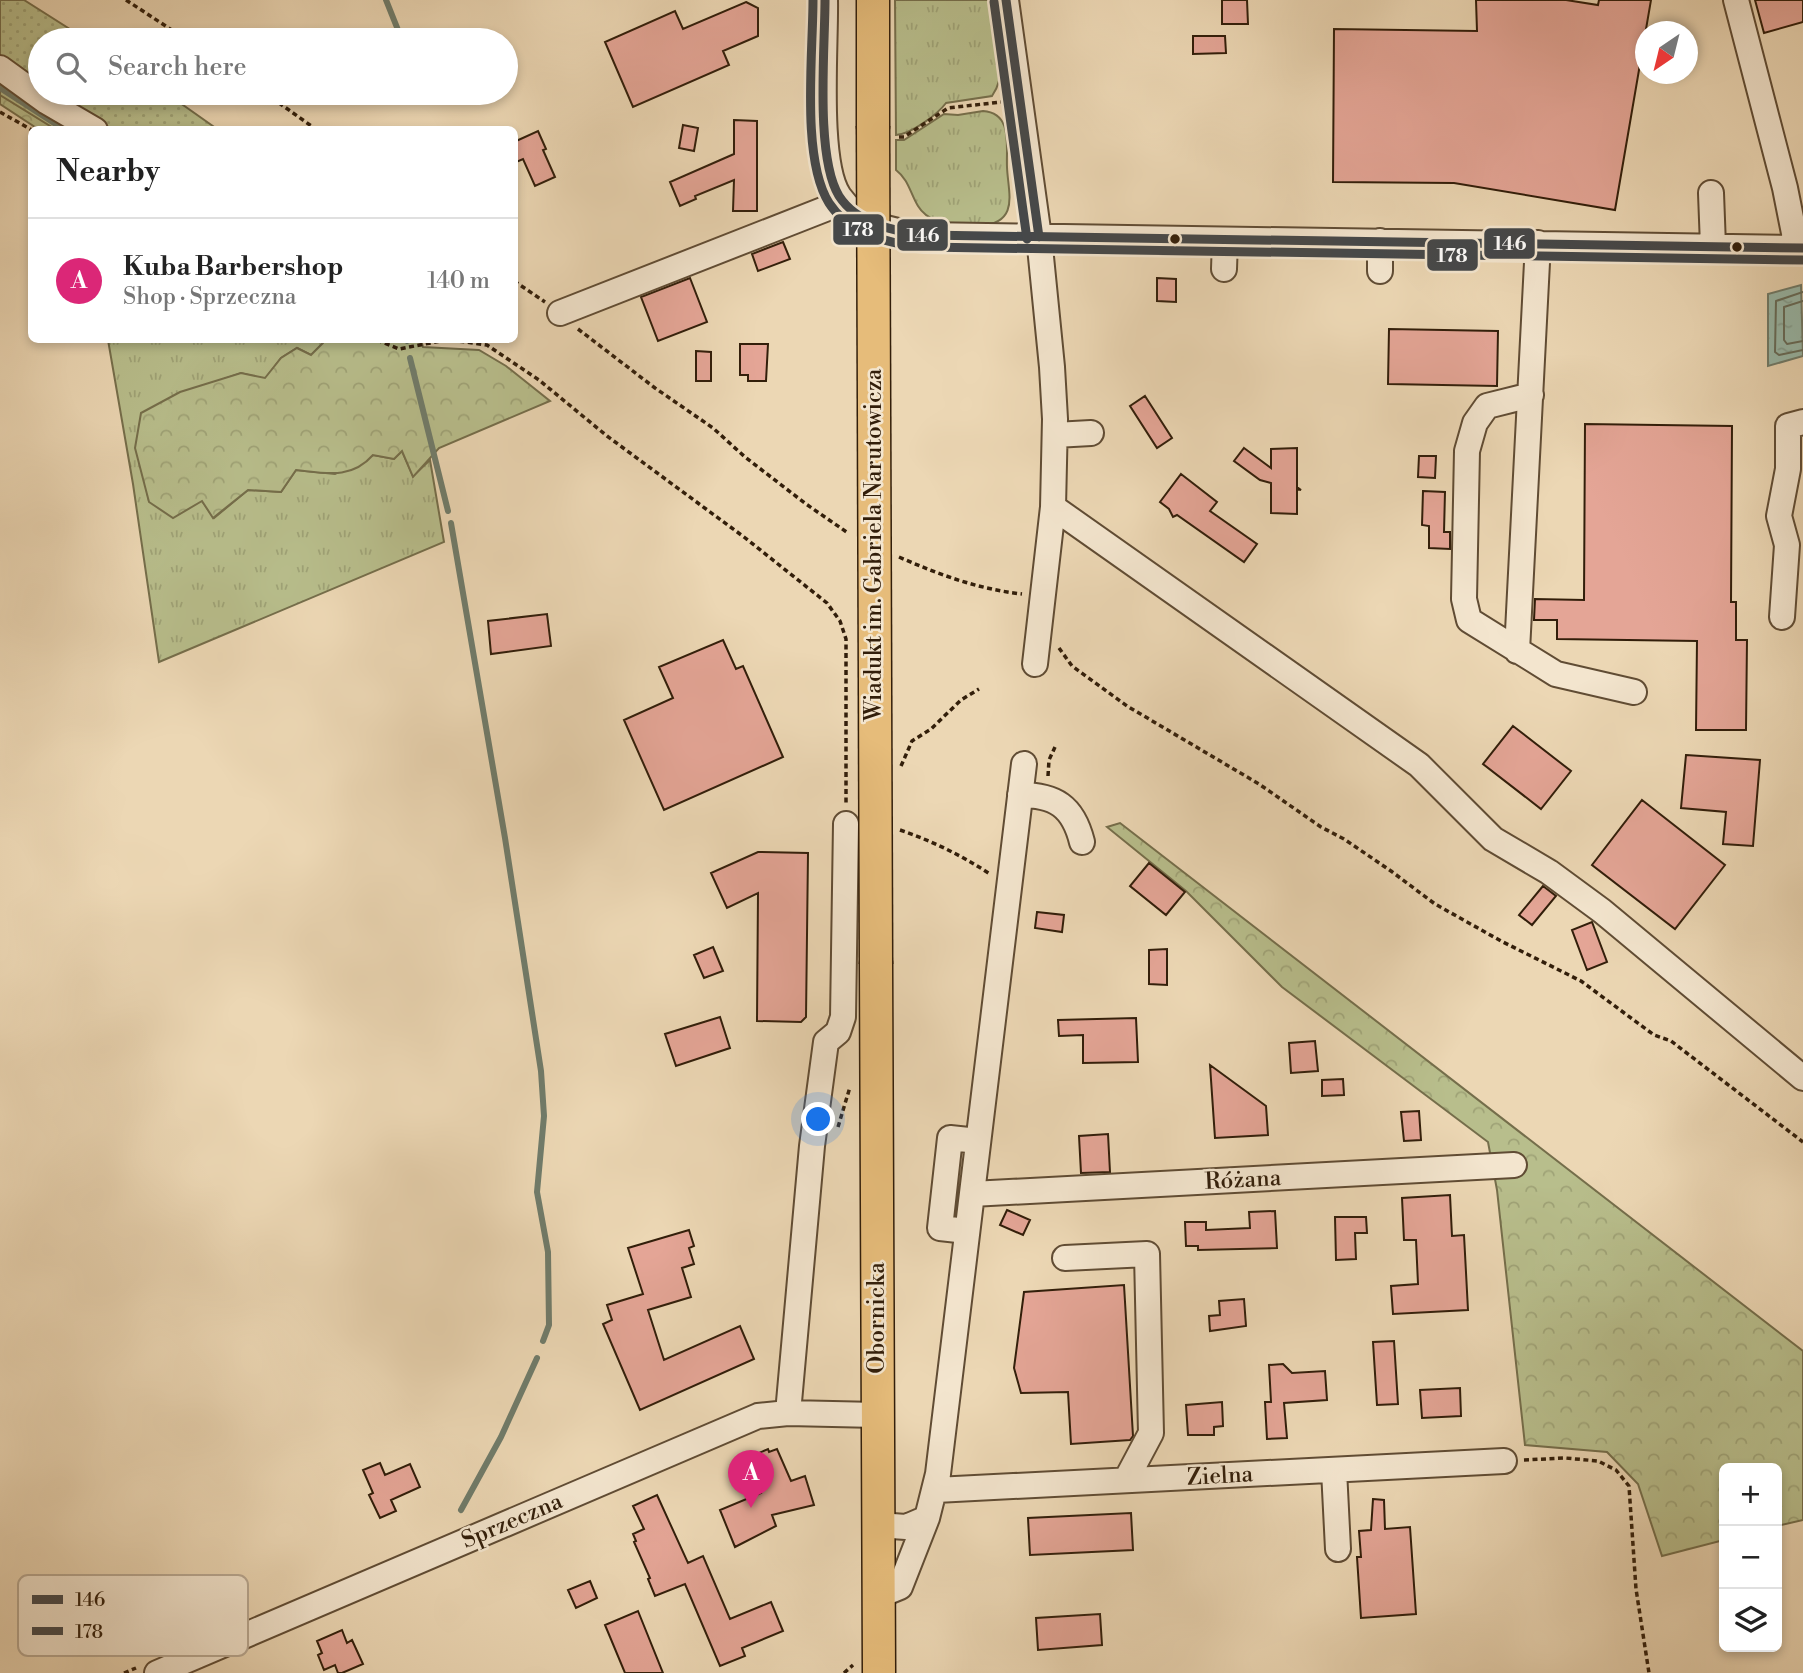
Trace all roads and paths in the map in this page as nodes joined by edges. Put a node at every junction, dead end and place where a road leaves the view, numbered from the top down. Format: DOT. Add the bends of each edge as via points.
graph roads {
  1 [pos="126,0"];
  2 [pos="825,0"];
  3 [pos="873,0"];
  4 [pos="1006,0"];
  5 [pos="1736,0"];
  6 [pos="169,28"];
  7 [pos="0,68"];
  8 [pos="28,88"];
  9 [pos="1004,102"];
  10 [pos="52,105"];
  11 [pos="282,105"];
  12 [pos="0,112"];
  13 [pos="88,126"];
  14 [pos="311,126"];
  15 [pos="28,128"];
  16 [pos="882,131"];
  17 [pos="1711,193"];
  18 [pos="843,202"];
  19 [pos="1039,237"];
  20 [pos="1224,240"];
  21 [pos="1380,241"];
  22 [pos="1538,243"];
  23 [pos="1713,246"];
  24 [pos="1800,248"];
  25 [pos="1224,269"];
  26 [pos="1380,271"];
  27 [pos="518,284"];
  28 [pos="560,313"];
  29 [pos="384,343"];
  30 [pos="432,343"];
  31 [pos="472,343"];
  32 [pos="1531,395"];
  33 [pos="1803,422"];
  34 [pos="1091,433"];
  35 [pos="1055,435"];
  36 [pos="1053,507"];
  37 [pos="852,534"];
  38 [pos="893,555"];
  39 [pos="1044,597"];
  40 [pos="1782,617"];
  41 [pos="1057,645"];
  42 [pos="1517,651"];
  43 [pos="1035,664"];
  44 [pos="979,690"];
  45 [pos="1634,692"];
  46 [pos="1055,747"];
  47 [pos="1024,764"];
  48 [pos="899,774"];
  49 [pos="1030,795"];
  50 [pos="846,824"];
  51 [pos="893,828"];
  52 [pos="1082,842"];
  53 [pos="1009,887"];
  54 [pos="876,964"];
  55 [pos="1803,1078"];
  56 [pos="851,1084"];
  57 [pos="843,1112"];
  58 [pos="978,1141"];
  59 [pos="1803,1142"];
  60 [pos="1514,1165"];
  61 [pos="972,1194"];
  62 [pos="967,1231"];
  63 [pos="1065,1258"];
  64 [pos="788,1413"];
  65 [pos="877,1415"];
  66 [pos="1504,1461"];
  67 [pos="1334,1470"];
  68 [pos="1126,1480"];
  69 [pos="936,1490"];
  70 [pos="927,1518"];
  71 [pos="878,1525"];
  72 [pos="1338,1549"];
  73 [pos="878,1596"];
  74 [pos="248,1634"];
  75 [pos="197,1656"];
  76 [pos="157,1673"];
  77 [pos="878,1673"];
  78 [pos="1648,1673"];
  1 -- 6 [label="path"];
  2 -- 18 [label="street" via="826,147 832,179"];
  3 -- 16 [label="main road"];
  4 -- 19 [label="street"];
  5 -- 24 [label="street"];
  7 -- 8 [label="street"];
  9 -- 16 [label="path" via="948,108 904,137"];
  10 -- 13 [label="street"];
  11 -- 14 [label="path"];
  12 -- 15 [label="path"];
  16 -- 54 [label="main road, Wiadukt im. Gabriela Narutowicza, bridge"];
  17 -- 23 [label="street"];
  18 -- 19 [label="street" via="864,219 901,233"];
  18 -- 28 [label="street"];
  19 -- 20 [label="street"];
  19 -- 35 [label="street"];
  20 -- 21 [label="street" via="1320,233"];
  20 -- 25 [label="street"];
  21 -- 22 [label="street"];
  21 -- 26 [label="street"];
  22 -- 23 [label="street"];
  22 -- 32 [label="street"];
  23 -- 24 [label="street"];
  27 -- 28 [label="path"];
  28 -- 37 [label="path" via="806,504"];
  29 -- 30 [label="path" via="399,349"];
  31 -- 50 [label="path" via="488,345 539,380 827,603 846,639"];
  32 -- 42 [label="street"];
  32 -- 42 [label="street" via="1487,406 1475,423 1466,451 1464,599 1469,620"];
  33 -- 40 [label="street" via="1788,426 1788,469 1779,516 1787,545"];
  34 -- 35 [label="street"];
  35 -- 36 [label="street"];
  36 -- 39 [label="street"];
  36 -- 55 [label="street" via="1155,573 1419,765 1493,839 1602,911"];
  38 -- 39 [label="path" via="960,582"];
  39 -- 43 [label="street"];
  41 -- 59 [label="path" via="1072,666 1127,706 1259,784 1435,904 1581,981 1654,1034 1671,1041"];
  42 -- 45 [label="street" via="1556,674"];
  44 -- 48 [label="path" via="912,741"];
  46 -- 49 [label="path" via="1049,772"];
  47 -- 49 [label="street"];
  49 -- 52 [label="street" via="1067,810"];
  49 -- 53 [label="street"];
  50 -- 64 [label="street" via="843,1017 838,1032 826,1042 813,1133"];
  51 -- 53 [label="path" via="968,860"];
  53 -- 58 [label="street"];
  54 -- 65 [label="main road, Obornicka"];
  56 -- 57 [label="path"];
  58 -- 61 [label="street"];
  58 -- 62 [label="street" via="950,1138 940,1228"];
  60 -- 61 [label="street, Różana"];
  61 -- 62 [label="street"];
  62 -- 69 [label="street"];
  63 -- 68 [label="street" via="1147,1254 1151,1433"];
  64 -- 65 [label="street, Sprzeczna"];
  64 -- 74 [label="street, Sprzeczna" via="758,1416"];
  65 -- 71 [label="main road, Obornicka"];
  66 -- 67 [label="street, Zielna"];
  66 -- 78 [label="path" via="1598,1461 1616,1470 1629,1486"];
  67 -- 68 [label="street, Zielna"];
  67 -- 72 [label="street"];
  68 -- 69 [label="street, Zielna"];
  69 -- 70 [label="street"];
  70 -- 71 [label="street" via="906,1527"];
  70 -- 73 [label="street" via="900,1587"];
  71 -- 73 [label="main road, Obornicka"];
  73 -- 77 [label="main road, Obornicka"];
  75 -- 76 [label="street, Sprzeczna"];
}
